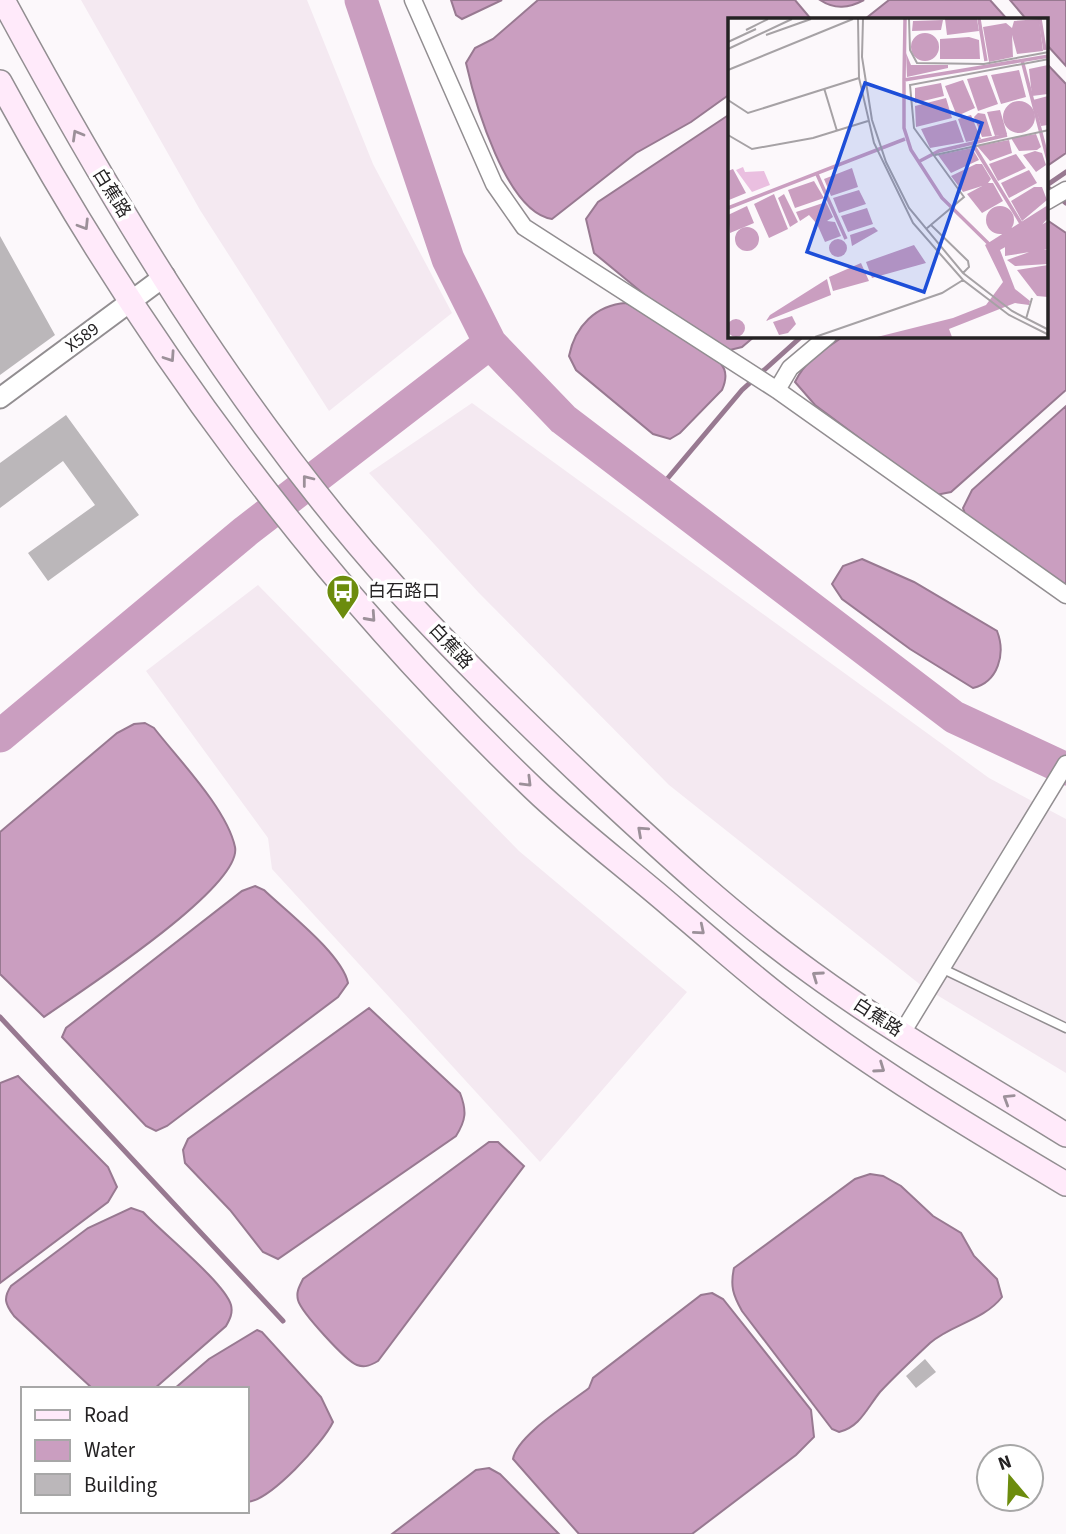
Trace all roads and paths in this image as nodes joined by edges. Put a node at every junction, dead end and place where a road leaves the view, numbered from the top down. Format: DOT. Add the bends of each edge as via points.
graph roads {
  1 [pos="3,0"];
  2 [pos="413,0"];
  3 [pos="0,82"];
  4 [pos="1066,190"];
  5 [pos="1048,200"];
  6 [pos="164,276"];
  7 [pos="133,300"];
  8 [pos="826,338"];
  9 [pos="771,386"];
  10 [pos="0,398"];
  11 [pos="1066,595"];
  12 [pos="1066,764"];
  13 [pos="941,968"];
  14 [pos="1066,1028"];
  15 [pos="902,1033"];
  16 [pos="1066,1135"];
  17 [pos="1066,1184"];
  6 -- 1 [label="main road, 白蕉路, one-way" via="76,135"];
  2 -- 9 [label="street" via="494,184 524,228"];
  3 -- 7 [label="main road, one-way" via="36,149"];
  4 -- 5 [label="street"];
  6 -- 7 [label="street, X589 / X589"];
  15 -- 6 [label="main road, 白蕉路, one-way" via="811,973 708,892 506,704 393,585 273,437"];
  7 -- 10 [label="street, X589 / X589"];
  7 -- 17 [label="main road, one-way" via="241,462 309,547 448,703 537,792 764,984 944,1112"];
  8 -- 9 [label="street"];
  9 -- 11 [label="street"];
  12 -- 13 [label="street"];
  13 -- 14 [label="lane"];
  13 -- 15 [label="street"];
  16 -- 15 [label="main road, 白蕉路, one-way"];
}
